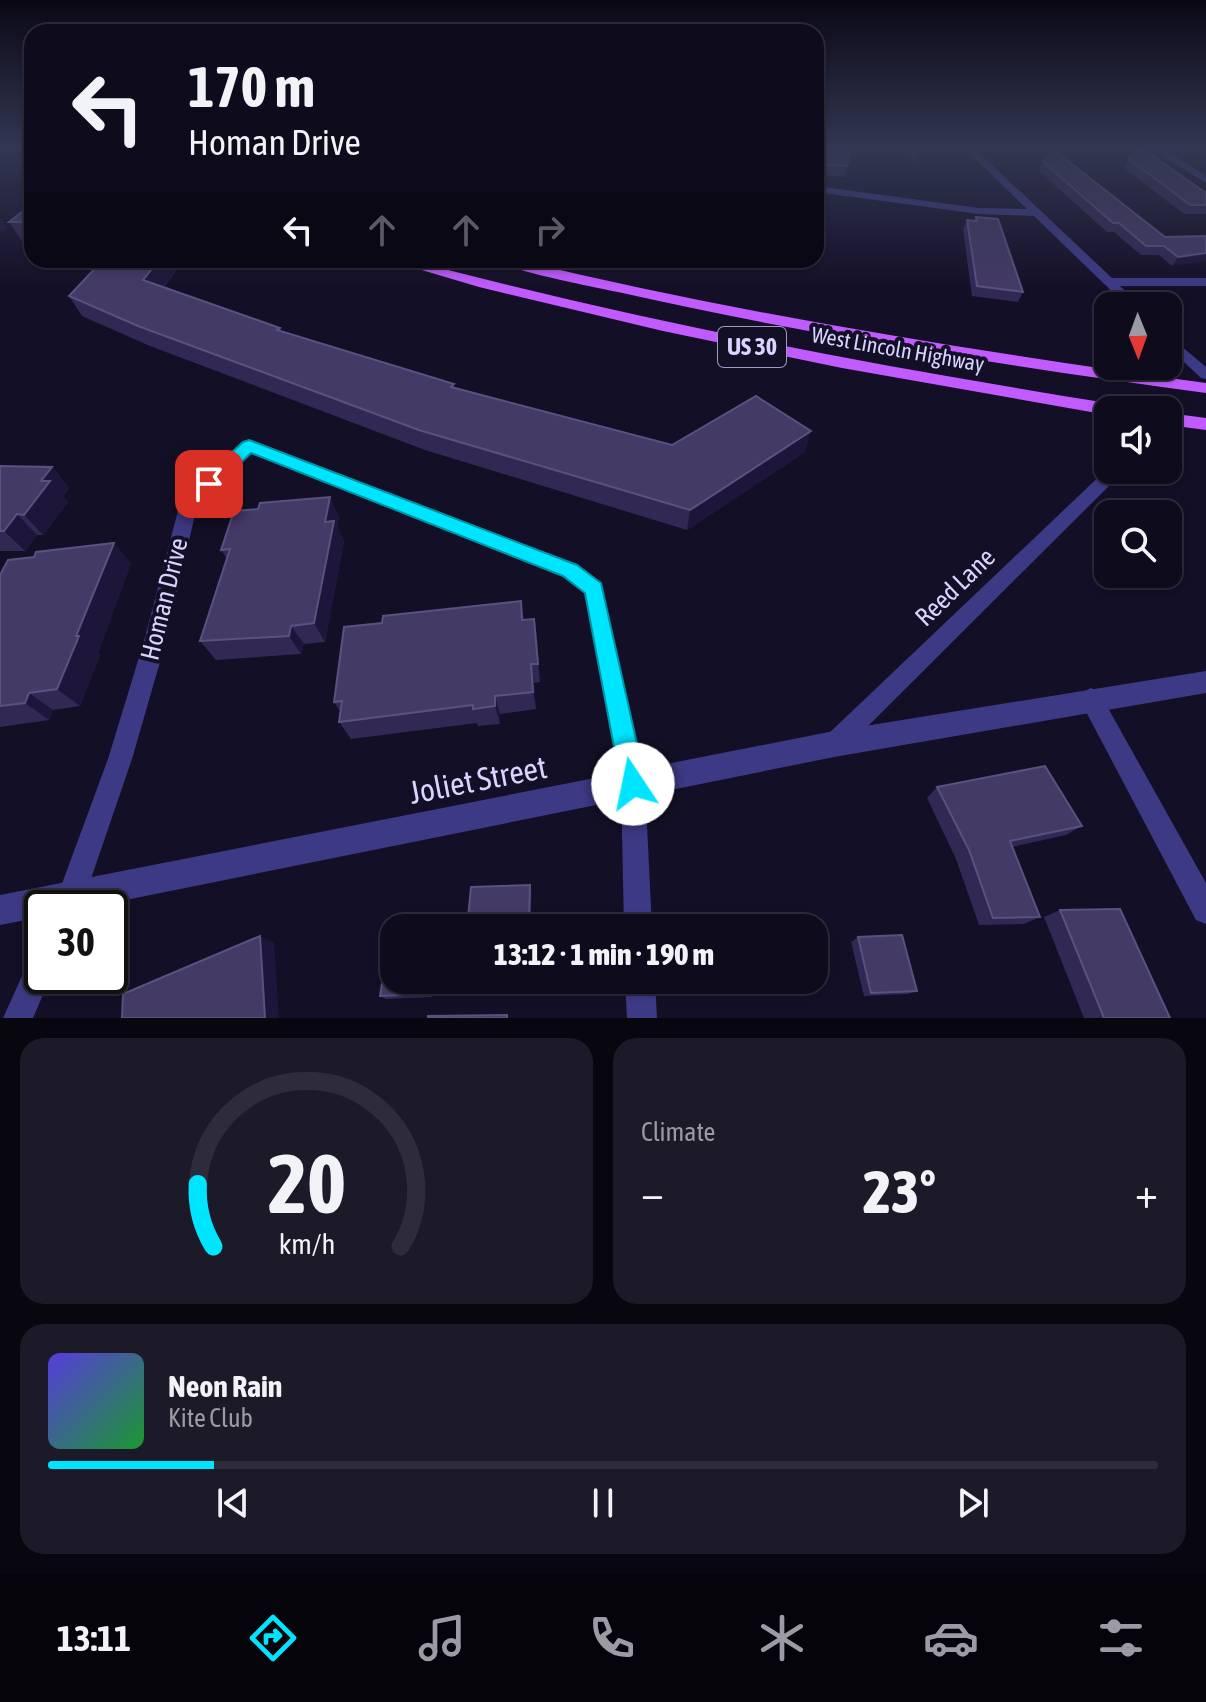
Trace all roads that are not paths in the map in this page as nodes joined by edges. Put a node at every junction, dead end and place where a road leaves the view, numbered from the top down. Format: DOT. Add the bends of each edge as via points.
graph roads {
  1 [pos="864,196"];
  2 [pos="1019,196"];
  3 [pos="1037,213"];
  4 [pos="424,268"];
  5 [pos="536,268"];
  6 [pos="1109,282"];
  7 [pos="1206,282"];
  8 [pos="1119,292"];
  9 [pos="1182,352"];
  10 [pos="1206,375"];
  11 [pos="1206,388"];
  12 [pos="1094,407"];
  13 [pos="1182,421"];
  14 [pos="1206,424"];
  15 [pos="1102,484"];
  16 [pos="1206,682"];
  17 [pos="1091,699"];
  18 [pos="834,744"];
  19 [pos="633,784"];
  20 [pos="74,890"];
  21 [pos="127,890"];
  22 [pos="24,907"];
  23 [pos="0,910"];
  24 [pos="1206,910"];
  25 [pos="638,914"];
  26 [pos="29,994"];
  27 [pos="641,994"];
  28 [pos="18,1018"];
  29 [pos="642,1018"];
  1 -- 3 [label="street"];
  2 -- 3 [label="street"];
  3 -- 6 [label="street"];
  4 -- 12 [label="main road, West Lincoln Highway / US 30" via="690,335"];
  5 -- 11 [label="main road, West Lincoln Highway / US 30" via="817,328"];
  6 -- 7 [label="street"];
  6 -- 8 [label="street"];
  9 -- 10 [label="street"];
  13 -- 14 [label="main road"];
  15 -- 18 [label="street, Reed Lane"];
  16 -- 17 [label="street, Joliet Street"];
  17 -- 18 [label="street, Joliet Street"];
  17 -- 24 [label="street"];
  18 -- 19 [label="street, Joliet Street"];
  19 -- 20 [label="street, Homan Drive" via="594,589 570,570 249,446 189,503 120,759"];
  19 -- 21 [label="street, Joliet Street"];
  19 -- 25 [label="street"];
  22 -- 23 [label="street, Joliet Street"];
  26 -- 28 [label="street"];
  27 -- 29 [label="street"];
}
